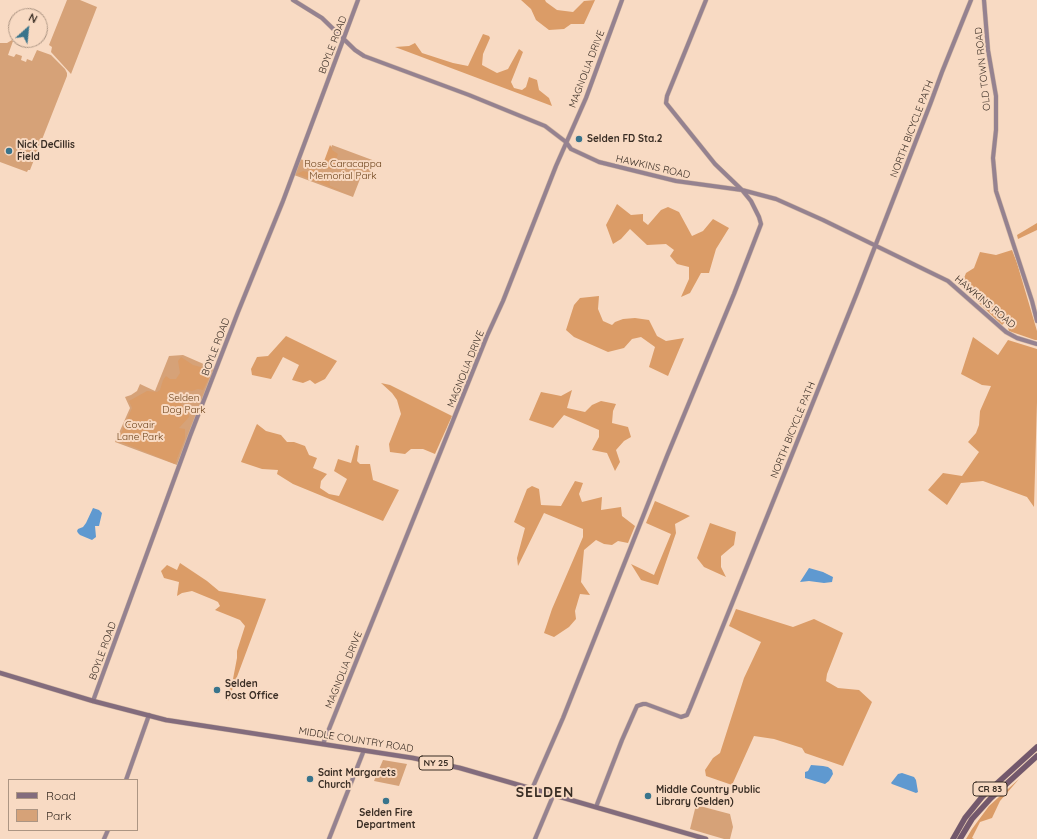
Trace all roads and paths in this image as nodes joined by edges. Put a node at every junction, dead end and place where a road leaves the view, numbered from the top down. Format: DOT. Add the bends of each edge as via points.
graph roads {
  1 [pos="293,0"];
  2 [pos="358,0"];
  3 [pos="622,0"];
  4 [pos="706,0"];
  5 [pos="971,0"];
  6 [pos="984,0"];
  7 [pos="335,30"];
  8 [pos="347,30"];
  9 [pos="344,38"];
  10 [pos="352,47"];
  11 [pos="340,49"];
  12 [pos="570,134"];
  13 [pos="559,136"];
  14 [pos="566,142"];
  15 [pos="742,190"];
  16 [pos="875,245"];
  17 [pos="1037,321"];
  18 [pos="1037,344"];
  19 [pos="0,673"];
  20 [pos="94,701"];
  21 [pos="148,715"];
  22 [pos="323,744"];
  23 [pos="1037,747"];
  24 [pos="364,750"];
  25 [pos="1037,756"];
  26 [pos="126,779"];
  27 [pos="532,789"];
  28 [pos="553,796"];
  29 [pos="596,807"];
  30 [pos="329,839"];
  31 [pos="535,839"];
  32 [pos="706,839"];
  33 [pos="953,839"];
  34 [pos="960,839"];
  1 -- 7 [label="street, HAWKINS ROAD" via="322,18"];
  2 -- 8 [label="street, BOYLE ROAD"];
  3 -- 12 [label="street, MAGNOLIA DRIVE"];
  4 -- 15 [label="street" via="666,103 715,164"];
  5 -- 16 [label="street, NORTH BICYCLE PATH"];
  6 -- 17 [label="street, OLD TOWN ROAD" via="988,50 996,96 993,158 996,191"];
  7 -- 8 [label="street"];
  7 -- 9 [label="street, HAWKINS ROAD"];
  8 -- 9 [label="street, BOYLE ROAD"];
  8 -- 10 [label="street"];
  9 -- 10 [label="street, HAWKINS ROAD"];
  9 -- 11 [label="street, BOYLE ROAD"];
  10 -- 11 [label="street"];
  10 -- 13 [label="street, HAWKINS ROAD" via="364,56 545,126"];
  11 -- 20 [label="street, BOYLE ROAD" via="190,436"];
  12 -- 13 [label="street"];
  12 -- 14 [label="street, MAGNOLIA DRIVE"];
  13 -- 14 [label="street, HAWKINS ROAD"];
  14 -- 15 [label="street, HAWKINS ROAD" via="571,149 602,163 676,182"];
  14 -- 22 [label="street, MAGNOLIA DRIVE"];
  15 -- 16 [label="street, HAWKINS ROAD" via="776,199"];
  15 -- 27 [label="street" via="754,206 762,224"];
  16 -- 18 [label="street, HAWKINS ROAD" via="948,281 1006,332"];
  16 -- 29 [label="street, NORTH BICYCLE PATH" via="687,715 681,717 646,704 638,706"];
  19 -- 20 [label="main road, MIDDLE COUNTRY ROAD / NY 25"];
  20 -- 21 [label="main road, MIDDLE COUNTRY ROAD / NY 25"];
  21 -- 22 [label="main road, MIDDLE COUNTRY ROAD / NY 25"];
  21 -- 26 [label="street"];
  22 -- 24 [label="main road, MIDDLE COUNTRY ROAD / NY 25"];
  23 -- 33 [label="highway, CR 83" via="982,797 965,818"];
  24 -- 27 [label="main road, MIDDLE COUNTRY ROAD / NY 25" via="460,768"];
  24 -- 30 [label="street"];
  25 -- 34 [label="highway, CR 83" via="987,802 972,819"];
  27 -- 28 [label="main road, MIDDLE COUNTRY ROAD / NY 25"];
  28 -- 29 [label="main road, MIDDLE COUNTRY ROAD / NY 25"];
  28 -- 31 [label="street"];
  29 -- 32 [label="main road, MIDDLE COUNTRY ROAD / NY 25"];
}
